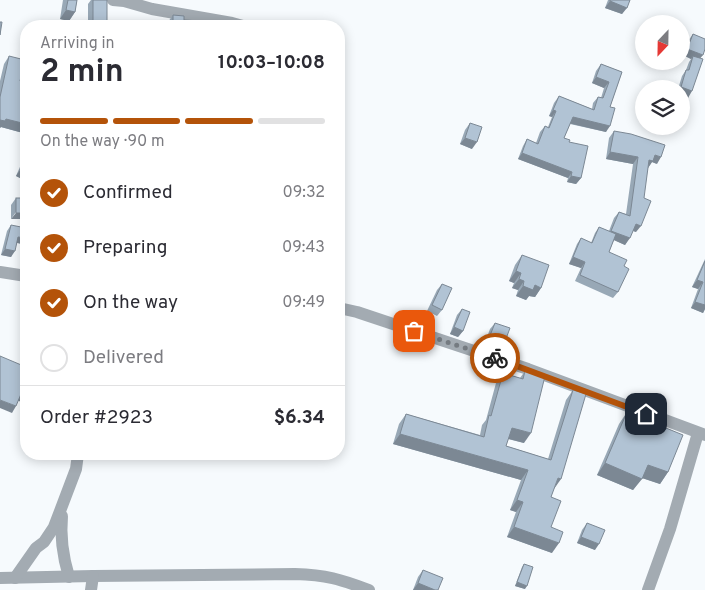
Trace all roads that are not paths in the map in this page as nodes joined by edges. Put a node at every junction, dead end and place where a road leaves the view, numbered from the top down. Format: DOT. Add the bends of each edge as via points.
graph roads {
  1 [pos="113,0"];
  2 [pos="215,20"];
  3 [pos="0,272"];
  4 [pos="20,275"];
  5 [pos="345,309"];
  6 [pos="701,434"];
  7 [pos="77,460"];
  8 [pos="64,501"];
  9 [pos="93,576"];
  10 [pos="70,577"];
  11 [pos="0,578"];
  12 [pos="14,578"];
  13 [pos="91,590"];
  14 [pos="369,590"];
  15 [pos="648,590"];
  1 -- 2 [label="street"];
  3 -- 4 [label="street"];
  5 -- 6 [label="street" via="528,369"];
  6 -- 15 [label="street"];
  7 -- 8 [label="street"];
  8 -- 10 [label="street" via="61,528 64,559"];
  8 -- 12 [label="street" via="54,527"];
  9 -- 10 [label="street"];
  9 -- 13 [label="street"];
  9 -- 14 [label="street" via="322,575"];
  10 -- 12 [label="street"];
  11 -- 12 [label="street"];
}
